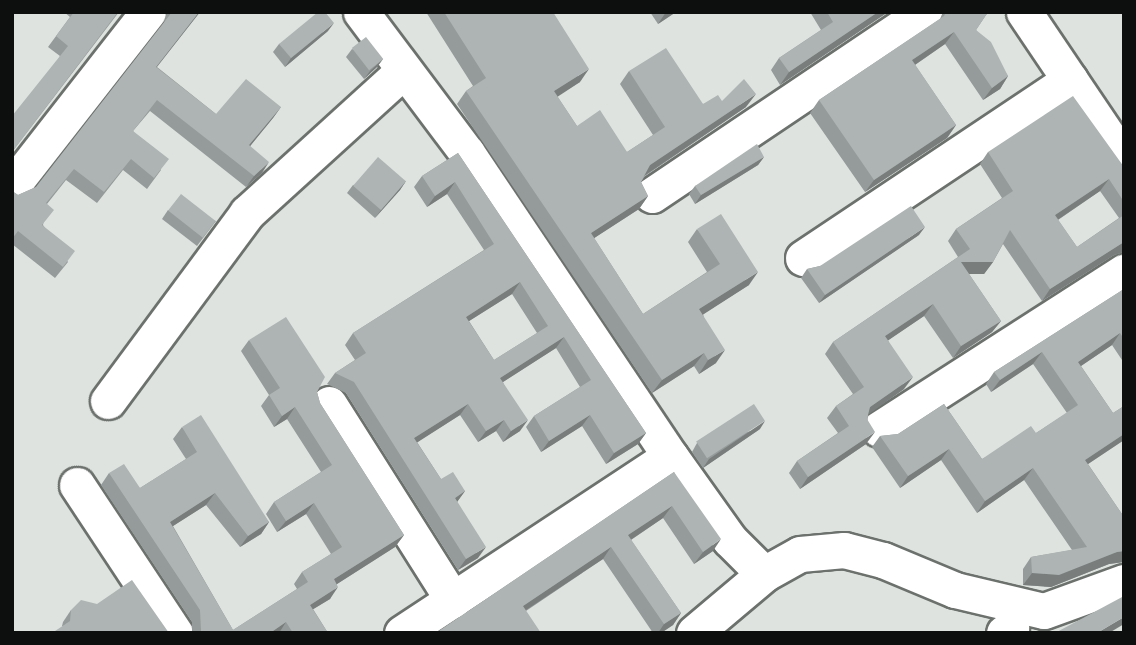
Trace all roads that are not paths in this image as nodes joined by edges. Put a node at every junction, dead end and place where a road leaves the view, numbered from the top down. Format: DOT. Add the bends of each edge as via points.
graph roads {
  1 [pos="148,12"];
  2 [pos="361,12"];
  3 [pos="924,12"];
  4 [pos="1024,12"];
  5 [pos="403,71"];
  6 [pos="1070,80"];
  7 [pos="1124,160"];
  8 [pos="12,186"];
  9 [pos="652,195"];
  10 [pos="803,258"];
  11 [pos="1124,272"];
  12 [pos="108,401"];
  13 [pos="329,404"];
  14 [pos="880,429"];
  15 [pos="670,456"];
  16 [pos="77,485"];
  17 [pos="764,574"];
  18 [pos="1124,582"];
  19 [pos="453,600"];
  20 [pos="1009,625"];
  21 [pos="175,633"];
  22 [pos="402,633"];
  23 [pos="694,633"];
  1 -- 8 [label="street"];
  2 -- 5 [label="street"];
  3 -- 9 [label="street"];
  4 -- 6 [label="street"];
  5 -- 12 [label="street" via="247,213"];
  5 -- 15 [label="street" via="467,153"];
  6 -- 7 [label="street"];
  6 -- 10 [label="street"];
  11 -- 14 [label="street"];
  13 -- 19 [label="street"];
  15 -- 17 [label="street" via="730,540"];
  15 -- 19 [label="street"];
  16 -- 21 [label="street"];
  17 -- 20 [label="street" via="800,554 844,550"];
  17 -- 23 [label="street"];
  18 -- 20 [label="street"];
  19 -- 22 [label="street"];
}
